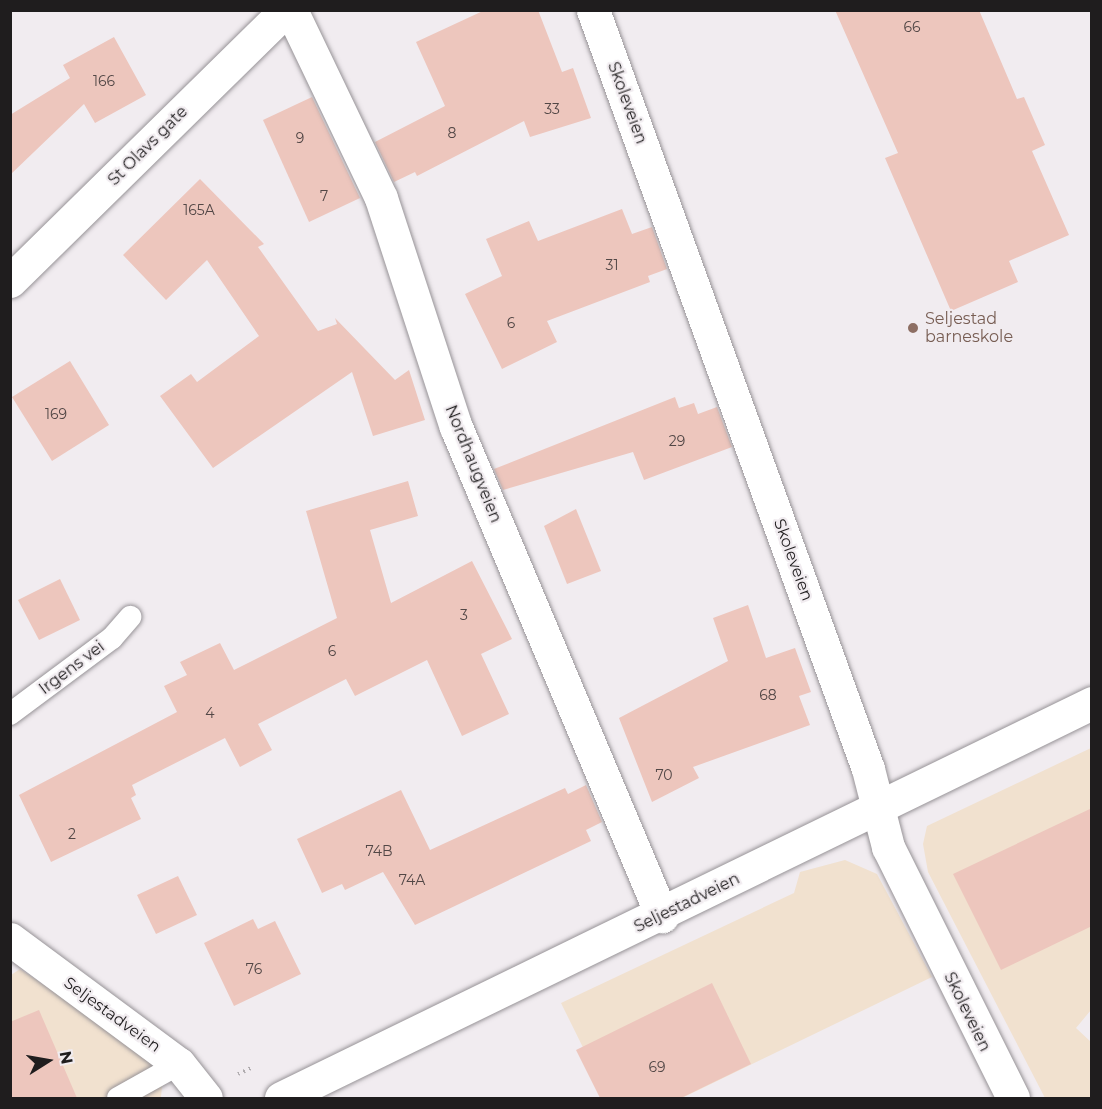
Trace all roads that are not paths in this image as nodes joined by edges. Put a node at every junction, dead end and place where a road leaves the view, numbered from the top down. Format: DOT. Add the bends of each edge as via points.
graph roads {
  1 [pos="286,10"];
  2 [pos="291,10"];
  3 [pos="593,10"];
  4 [pos="10,281"];
  5 [pos="130,617"];
  6 [pos="1092,703"];
  7 [pos="10,714"];
  8 [pos="879,808"];
  9 [pos="662,916"];
  10 [pos="10,939"];
  11 [pos="179,1064"];
  12 [pos="118,1098"];
  13 [pos="206,1098"];
  14 [pos="281,1098"];
  15 [pos="1013,1098"];
  1 -- 4 [label="street, St Olavs gate"];
  2 -- 9 [label="street, Nordhaugveien" via="381,198 456,427"];
  3 -- 8 [label="street, Skoleveien"];
  5 -- 7 [label="lane, Irgens vei" via="112,638"];
  6 -- 8 [label="street, Seljestadveien"];
  8 -- 9 [label="street, Seljestadveien"];
  8 -- 15 [label="street, Skoleveien" via="888,847"];
  9 -- 14 [label="street, Seljestadveien"];
  10 -- 11 [label="street, Seljestadveien"];
  11 -- 12 [label="lane"];
  11 -- 13 [label="street, Seljestadveien"];
}
